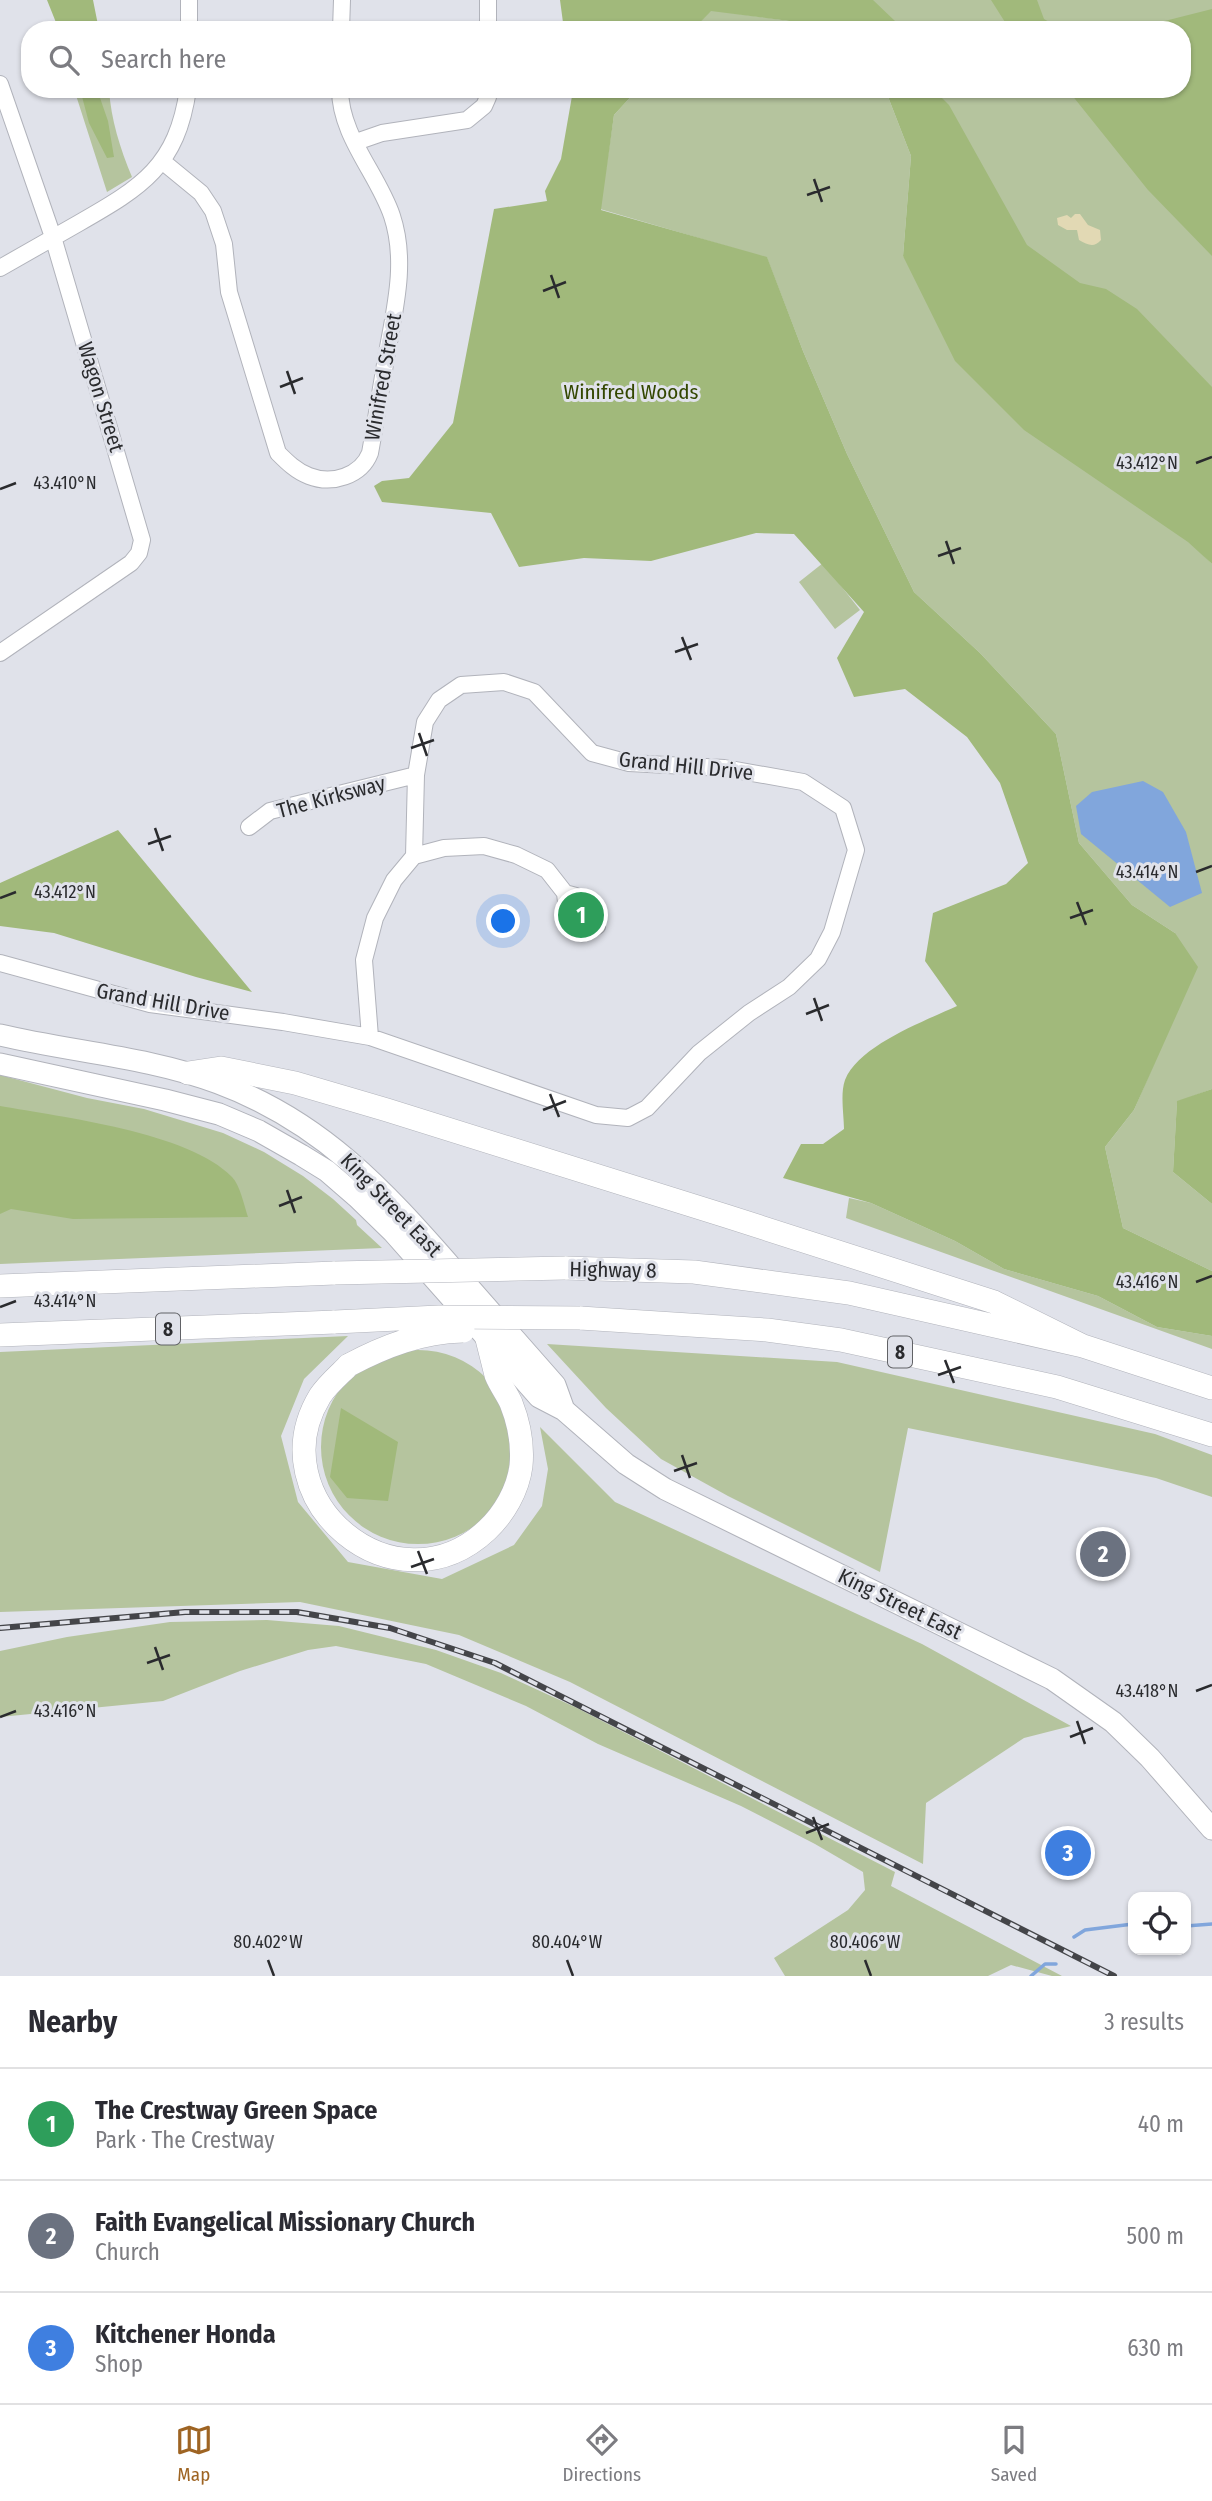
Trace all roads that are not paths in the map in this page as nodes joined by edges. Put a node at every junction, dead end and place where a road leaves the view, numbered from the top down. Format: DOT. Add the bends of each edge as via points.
graph roads {
  1 [pos="189,0"];
  2 [pos="342,0"];
  3 [pos="488,0"];
  4 [pos="189,21"];
  5 [pos="341,21"];
  6 [pos="488,21"];
  7 [pos="0,84"];
  8 [pos="187,98"];
  9 [pos="341,98"];
  10 [pos="488,98"];
  11 [pos="356,142"];
  12 [pos="162,161"];
  13 [pos="53,237"];
  14 [pos="0,268"];
  15 [pos="0,653"];
  16 [pos="416,775"];
  17 [pos="249,827"];
  18 [pos="414,856"];
  19 [pos="565,893"];
  20 [pos="0,962"];
  21 [pos="0,1035"];
  22 [pos="370,1037"];
  23 [pos="0,1064"];
  24 [pos="188,1073"];
  25 [pos="0,1286"];
  26 [pos="580,1318"];
  27 [pos="0,1335"];
  28 [pos="487,1339"];
  29 [pos="1083,1346"];
  30 [pos="1212,1388"];
  31 [pos="564,1410"];
  32 [pos="1212,1435"];
  33 [pos="1212,1829"];
  1 -- 4 [label="street"];
  2 -- 5 [label="street"];
  3 -- 6 [label="street"];
  7 -- 13 [label="street, Wagon Street"];
  8 -- 12 [label="street" via="176,138"];
  9 -- 11 [label="street, Winifred Street" via="344,119"];
  10 -- 11 [label="street" via="467,120 382,133"];
  11 -- 12 [label="street, Winifred Street" via="392,215 400,269 370,453 354,474 325,479 307,476 278,453 229,292 224,244 213,211 201,193"];
  12 -- 13 [label="street" via="134,190"];
  13 -- 14 [label="street"];
  13 -- 15 [label="street, Wagon Street" via="142,544 131,563"];
  16 -- 17 [label="street, The Kirksway" via="270,811"];
  16 -- 18 [label="street, Grand Hill Drive"];
  16 -- 22 [label="street, Grand Hill Drive" via="425,722 439,700 461,685 504,682 534,692 592,752 629,763 724,768 803,782 843,808 856,850 832,932 818,959 789,987 699,1053 647,1108 628,1118 596,1115"];
  18 -- 19 [label="street" via="444,848 484,846 547,870"];
  18 -- 22 [label="street" via="394,880 375,918 364,960"];
  20 -- 22 [label="street, Grand Hill Drive" via="150,1004"];
  21 -- 24 [label="main road, King Street East"];
  23 -- 28 [label="main road, King Street East" via="165,1100 219,1114 259,1131 327,1171 357,1197 393,1231"];
  24 -- 29 [label="highway" via="221,1068 295,1083 387,1110 994,1302"];
  24 -- 31 [label="main road, King Street East" via="285,1114 338,1150 416,1226 555,1385"];
  25 -- 29 [label="highway, Highway 8 / 8, bridge" via="565,1268 694,1272 849,1293"];
  26 -- 27 [label="highway, 8, bridge" via="439,1317"];
  26 -- 28 [label="highway, bridge" via="552,1327 423,1335 349,1365 320,1397 305,1441 310,1482 318,1503 345,1535 396,1559 417,1560 438,1557 475,1541 500,1517 521,1467 518,1424 497,1377"];
  26 -- 32 [label="highway, 8" via="754,1329 841,1340 1057,1387"];
  28 -- 31 [label="main road, King Street East" via="539,1397"];
  29 -- 30 [label="highway, Highway 8 / 8"];
  31 -- 33 [label="main road, King Street East" via="626,1464 664,1489 1063,1686 1113,1722"];
}
